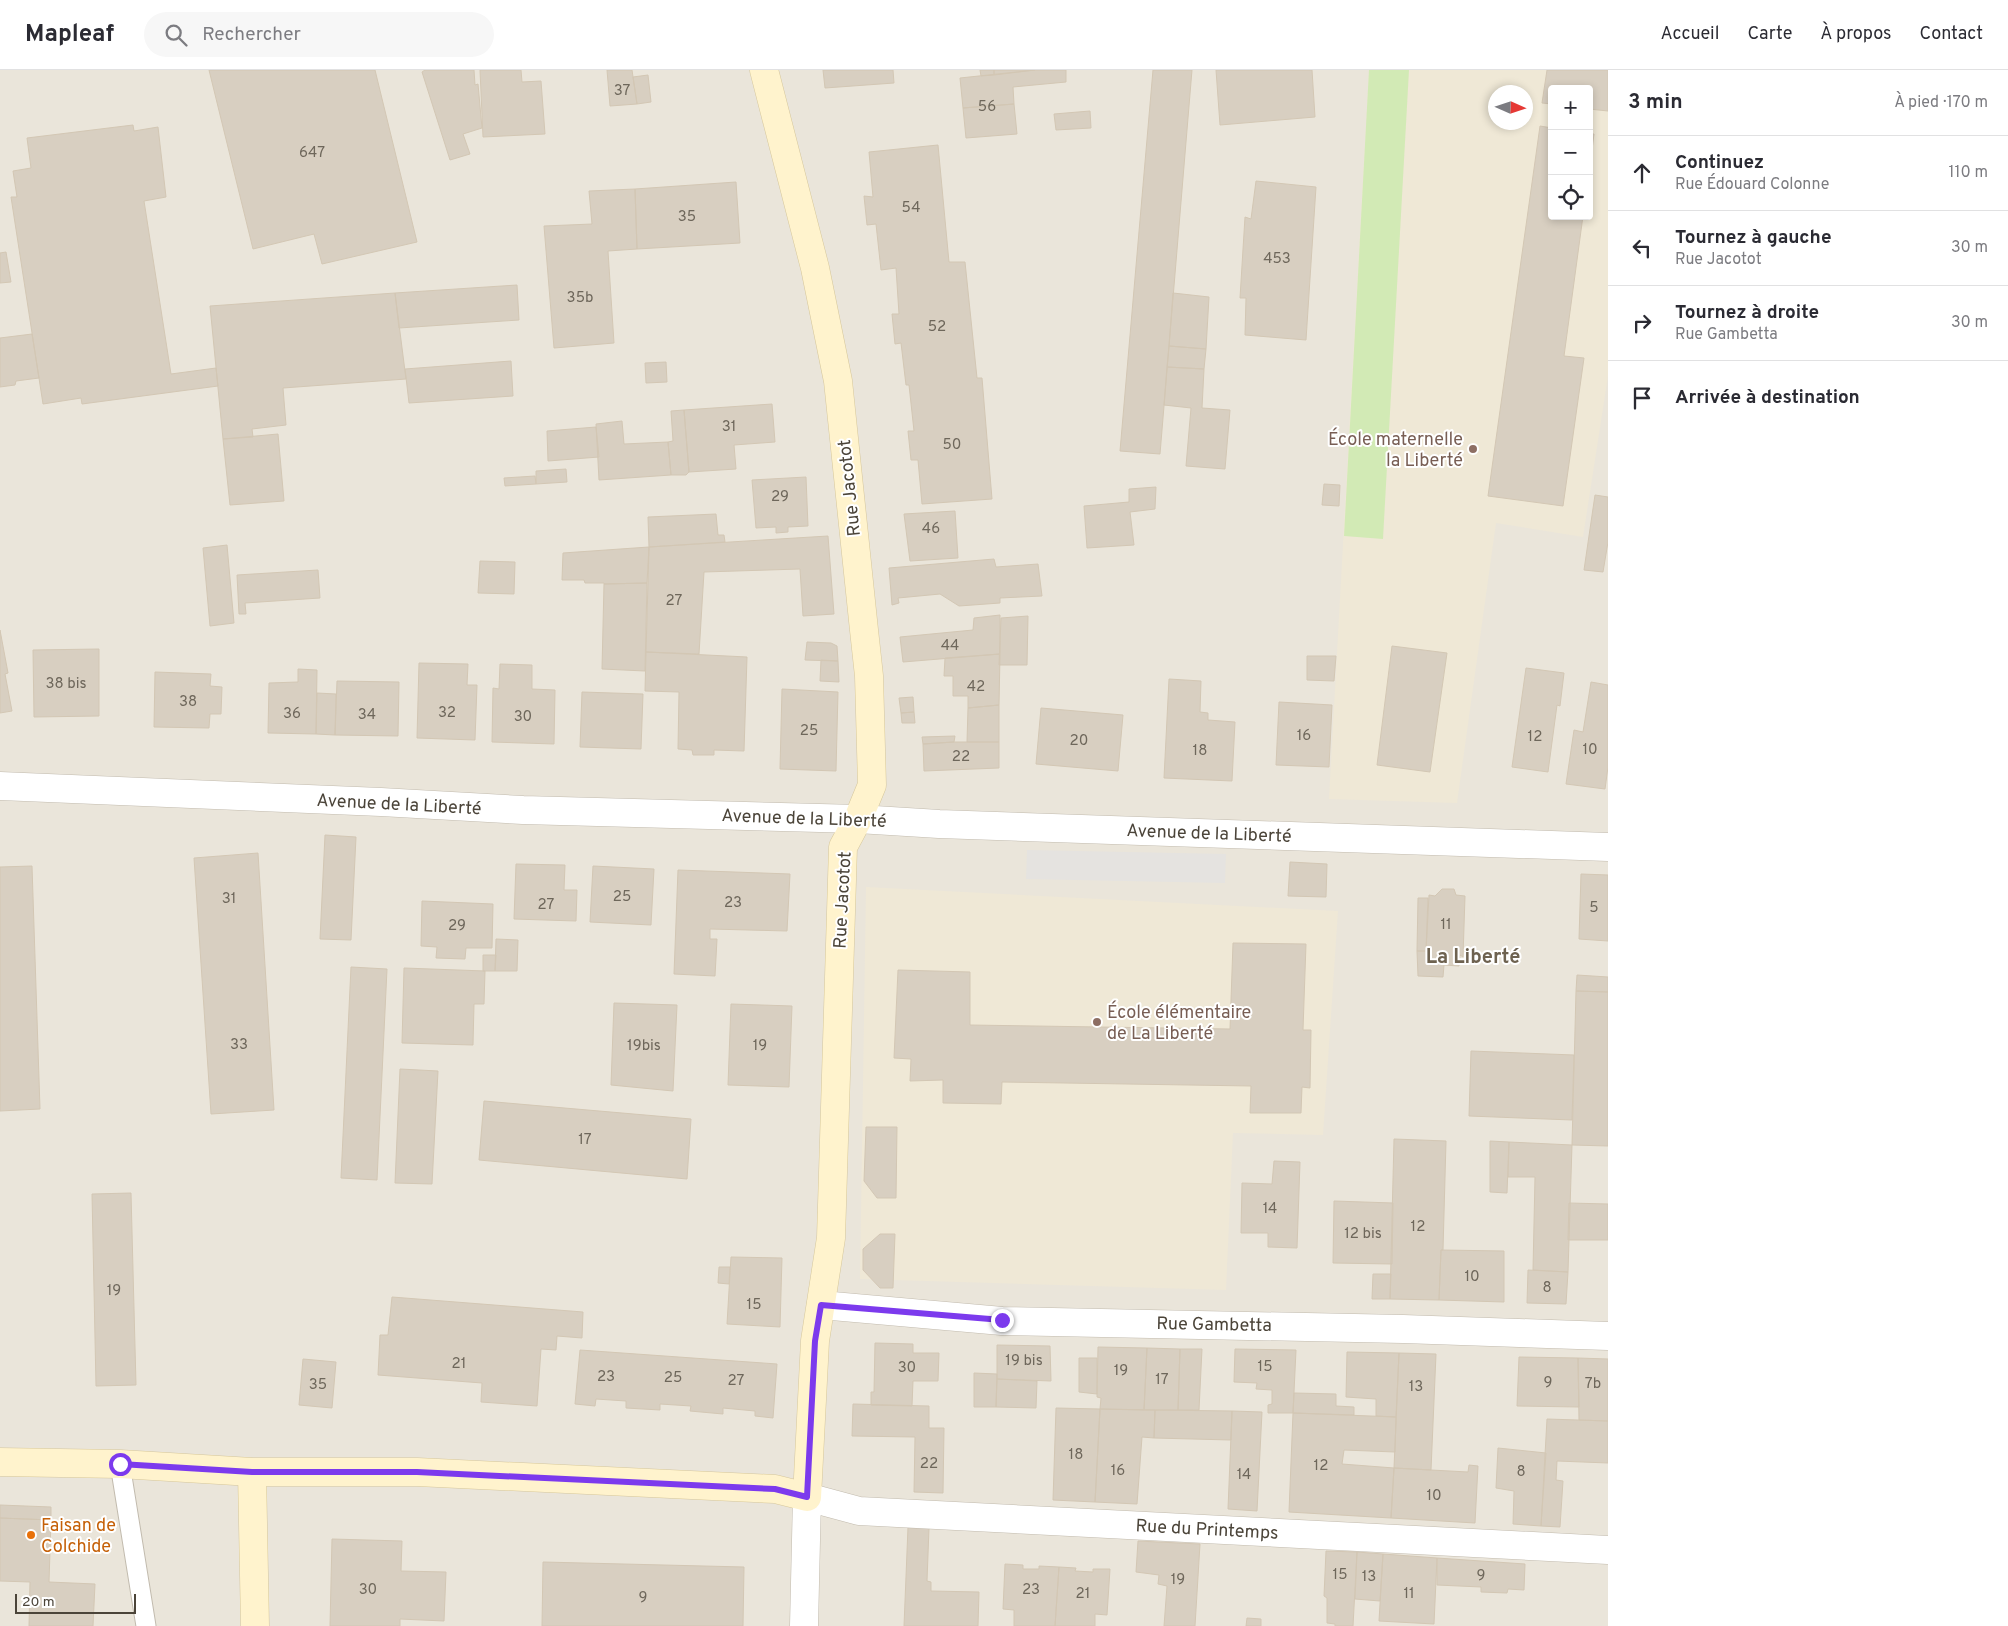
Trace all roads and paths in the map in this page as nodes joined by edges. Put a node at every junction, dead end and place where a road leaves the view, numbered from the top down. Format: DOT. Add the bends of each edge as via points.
graph roads {
  1 [pos="764,70"];
  2 [pos="0,786"];
  3 [pos="858,818"];
  4 [pos="1608,847"];
  5 [pos="821,1305"];
  6 [pos="1608,1336"];
  7 [pos="0,1462"];
  8 [pos="120,1464"];
  9 [pos="252,1472"];
  10 [pos="807,1497"];
  11 [pos="1608,1550"];
  12 [pos="146,1626"];
  13 [pos="255,1626"];
  14 [pos="804,1626"];
  1 -- 3 [label="street, Rue Jacotot" via="816,268 838,381 869,676 872,785"];
  2 -- 3 [label="street, Avenue de la Liberté" via="523,810"];
  3 -- 4 [label="street, Avenue de la Liberté" via="939,824"];
  3 -- 5 [label="street, Rue Jacotot" via="843,847 831,1233"];
  5 -- 6 [label="street, Rue Gambetta" via="1002,1320"];
  5 -- 10 [label="street, Rue Jacotot" via="815,1341"];
  7 -- 8 [label="street"];
  8 -- 9 [label="street"];
  8 -- 12 [label="lane"];
  9 -- 10 [label="street" via="417,1472 775,1489"];
  9 -- 13 [label="street"];
  10 -- 11 [label="street, Rue du Printemps" via="859,1511"];
  10 -- 14 [label="street, Rue Jacotot"];
}
